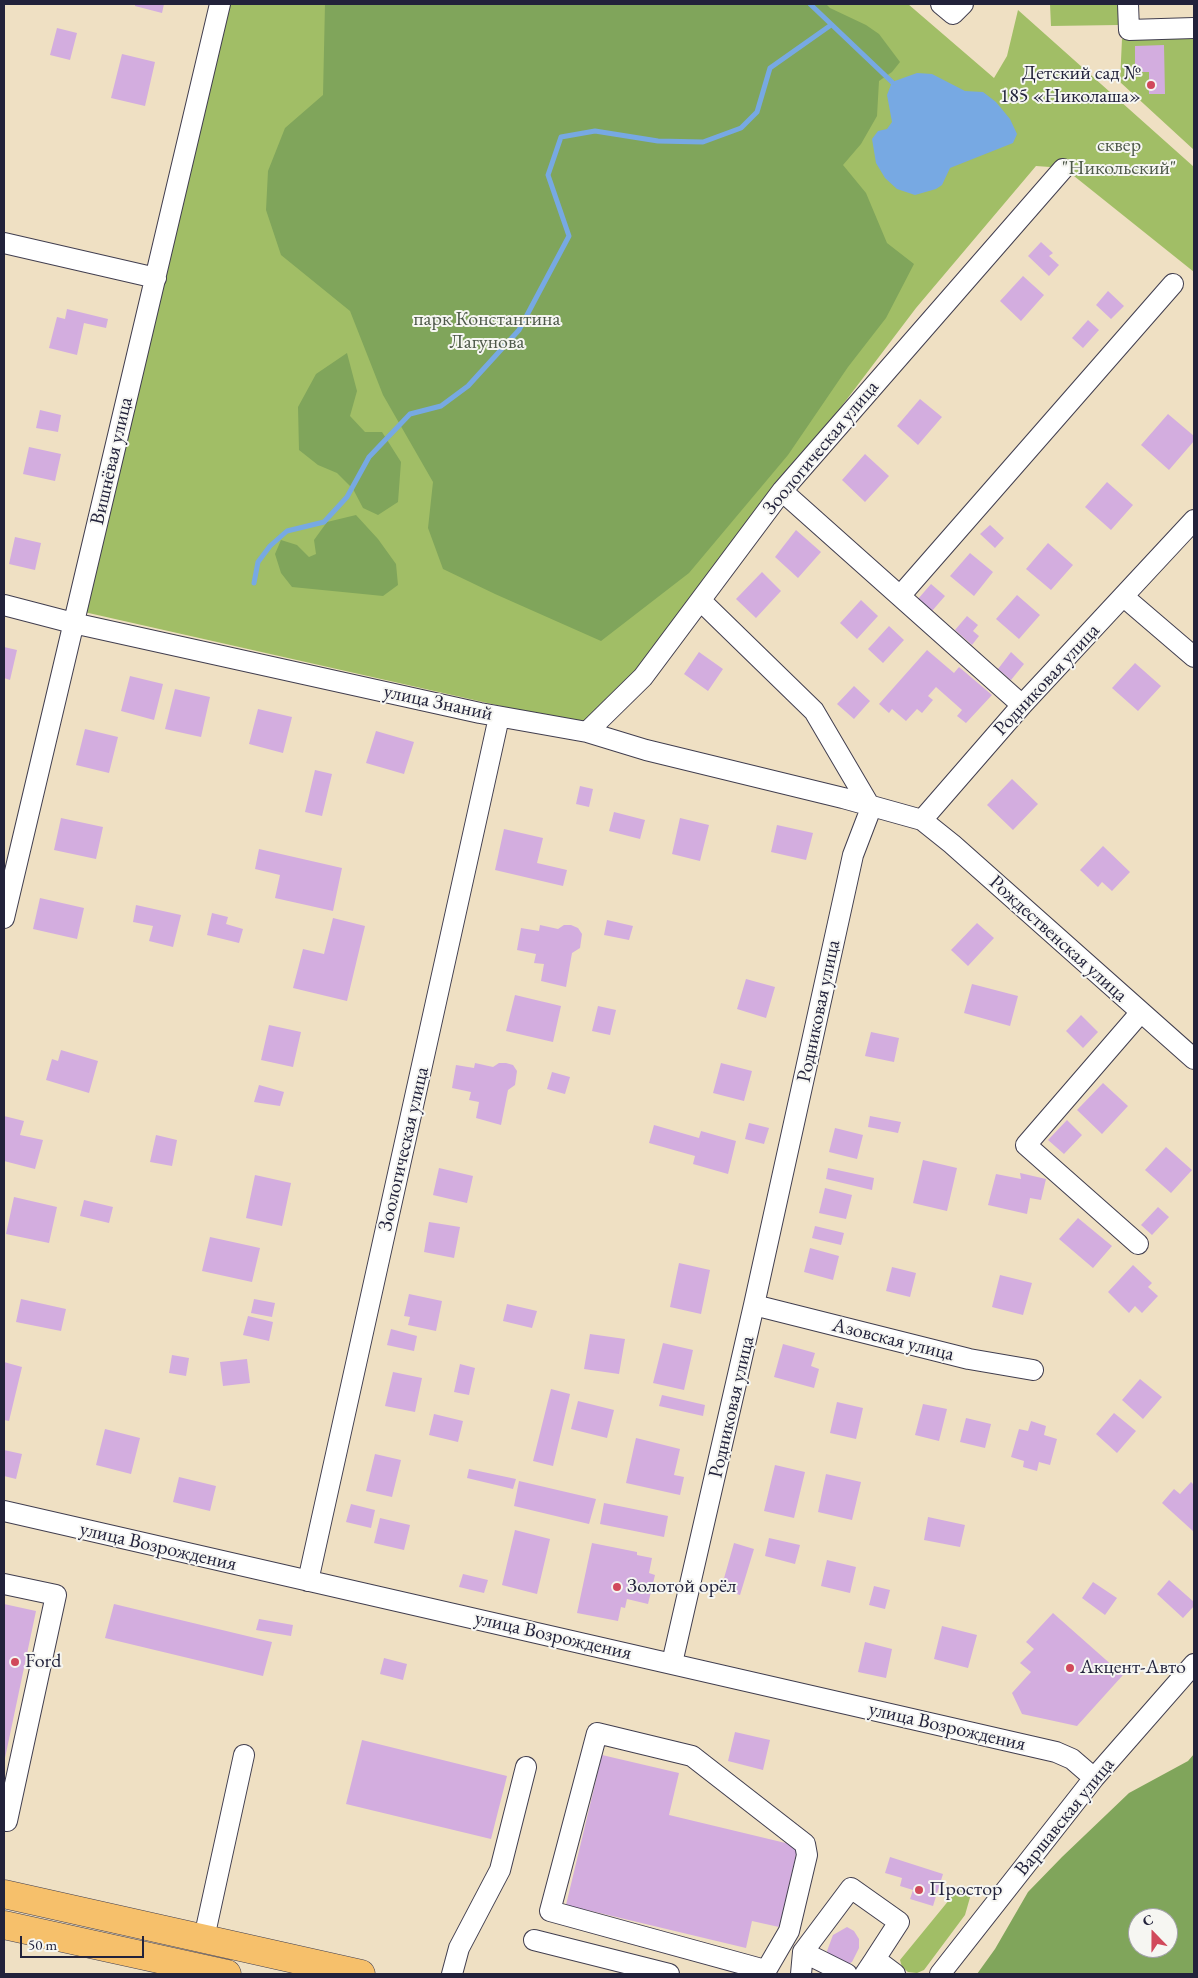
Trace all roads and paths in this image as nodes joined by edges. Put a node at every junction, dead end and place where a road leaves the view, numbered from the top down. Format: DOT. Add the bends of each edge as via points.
graph roads {
  1 [pos="220,4"];
  2 [pos="941,4"];
  3 [pos="963,4"];
  4 [pos="1128,4"];
  5 [pos="1194,28"];
  6 [pos="1063,169"];
  7 [pos="4,243"];
  8 [pos="156,278"];
  9 [pos="1173,284"];
  10 [pos="782,491"];
  11 [pos="1194,520"];
  12 [pos="900,596"];
  13 [pos="1124,597"];
  14 [pos="701,601"];
  15 [pos="4,605"];
  16 [pos="73,623"];
  17 [pos="1194,657"];
  18 [pos="1022,705"];
  19 [pos="500,717"];
  20 [pos="587,732"];
  21 [pos="871,808"];
  22 [pos="922,820"];
  23 [pos="4,918"];
  24 [pos="1141,1012"];
  25 [pos="1194,1059"];
  26 [pos="1138,1244"];
  27 [pos="754,1305"];
  28 [pos="1033,1370"];
  29 [pos="4,1511"];
  30 [pos="308,1581"];
  31 [pos="4,1584"];
  32 [pos="672,1662"];
  33 [pos="1194,1664"];
  34 [pos="244,1755"];
  35 [pos="526,1767"];
  36 [pos="1094,1778"];
  37 [pos="5,1825"];
  38 [pos="4,1894"];
  39 [pos="4,1925"];
  40 [pos="204,1938"];
  41 [pos="534,1940"];
  42 [pos="803,1952"];
  43 [pos="870,1967"];
  44 [pos="764,1972"];
  45 [pos="227,1974"];
  46 [pos="361,1974"];
  47 [pos="452,1974"];
  48 [pos="669,1974"];
  49 [pos="801,1974"];
  50 [pos="847,1974"];
  51 [pos="895,1974"];
  52 [pos="940,1974"];
  1 -- 8 [label="street, Вишнёвая улица"];
  2 -- 3 [label="street" via="954,14"];
  4 -- 5 [label="street" via="1129,30"];
  6 -- 10 [label="street, Зоологическая улица"];
  7 -- 8 [label="street"];
  8 -- 16 [label="street, Вишнёвая улица"];
  9 -- 12 [label="street"];
  10 -- 12 [label="street"];
  10 -- 14 [label="street, Зоологическая улица"];
  11 -- 13 [label="street, Родниковая улица"];
  12 -- 18 [label="street"];
  13 -- 17 [label="street"];
  13 -- 18 [label="street, Родниковая улица"];
  14 -- 20 [label="street, Зоологическая улица" via="643,677"];
  14 -- 21 [label="street" via="814,711"];
  15 -- 16 [label="street, улица Знаний"];
  16 -- 19 [label="street, улица Знаний"];
  16 -- 23 [label="street, Вишнёвая улица"];
  18 -- 22 [label="street, Родниковая улица"];
  19 -- 20 [label="street, улица Знаний"];
  19 -- 30 [label="street, Зоологическая улица"];
  20 -- 21 [label="street, улица Знаний"];
  21 -- 22 [label="street"];
  21 -- 27 [label="street, Родниковая улица" via="853,855"];
  22 -- 24 [label="street, Рождественская улица"];
  24 -- 25 [label="street, Рождественская улица"];
  24 -- 26 [label="street" via="1026,1145"];
  27 -- 28 [label="street, Азовская улица" via="960,1356"];
  27 -- 32 [label="street, Родниковая улица"];
  29 -- 30 [label="street, улица Возрождения"];
  30 -- 32 [label="street, улица Возрождения"];
  31 -- 37 [label="street" via="56,1595"];
  32 -- 36 [label="street, улица Возрождения" via="1056,1752 1072,1759"];
  33 -- 36 [label="street, Варшавская улица"];
  34 -- 40 [label="street"];
  35 -- 47 [label="street" via="500,1870 459,1948"];
  36 -- 52 [label="street, Варшавская улица"];
  38 -- 40 [label="highway"];
  39 -- 45 [label="highway"];
  40 -- 46 [label="highway"];
  41 -- 48 [label="street"];
  42 -- 43 [label="street" via="851,1888 899,1922"];
  42 -- 49 [label="street"];
  42 -- 50 [label="street"];
  43 -- 51 [label="street"];
  44 -- 44 [label="street" via="550,1911 597,1733 692,1756 805,1844 807,1855 789,1931"];
}
